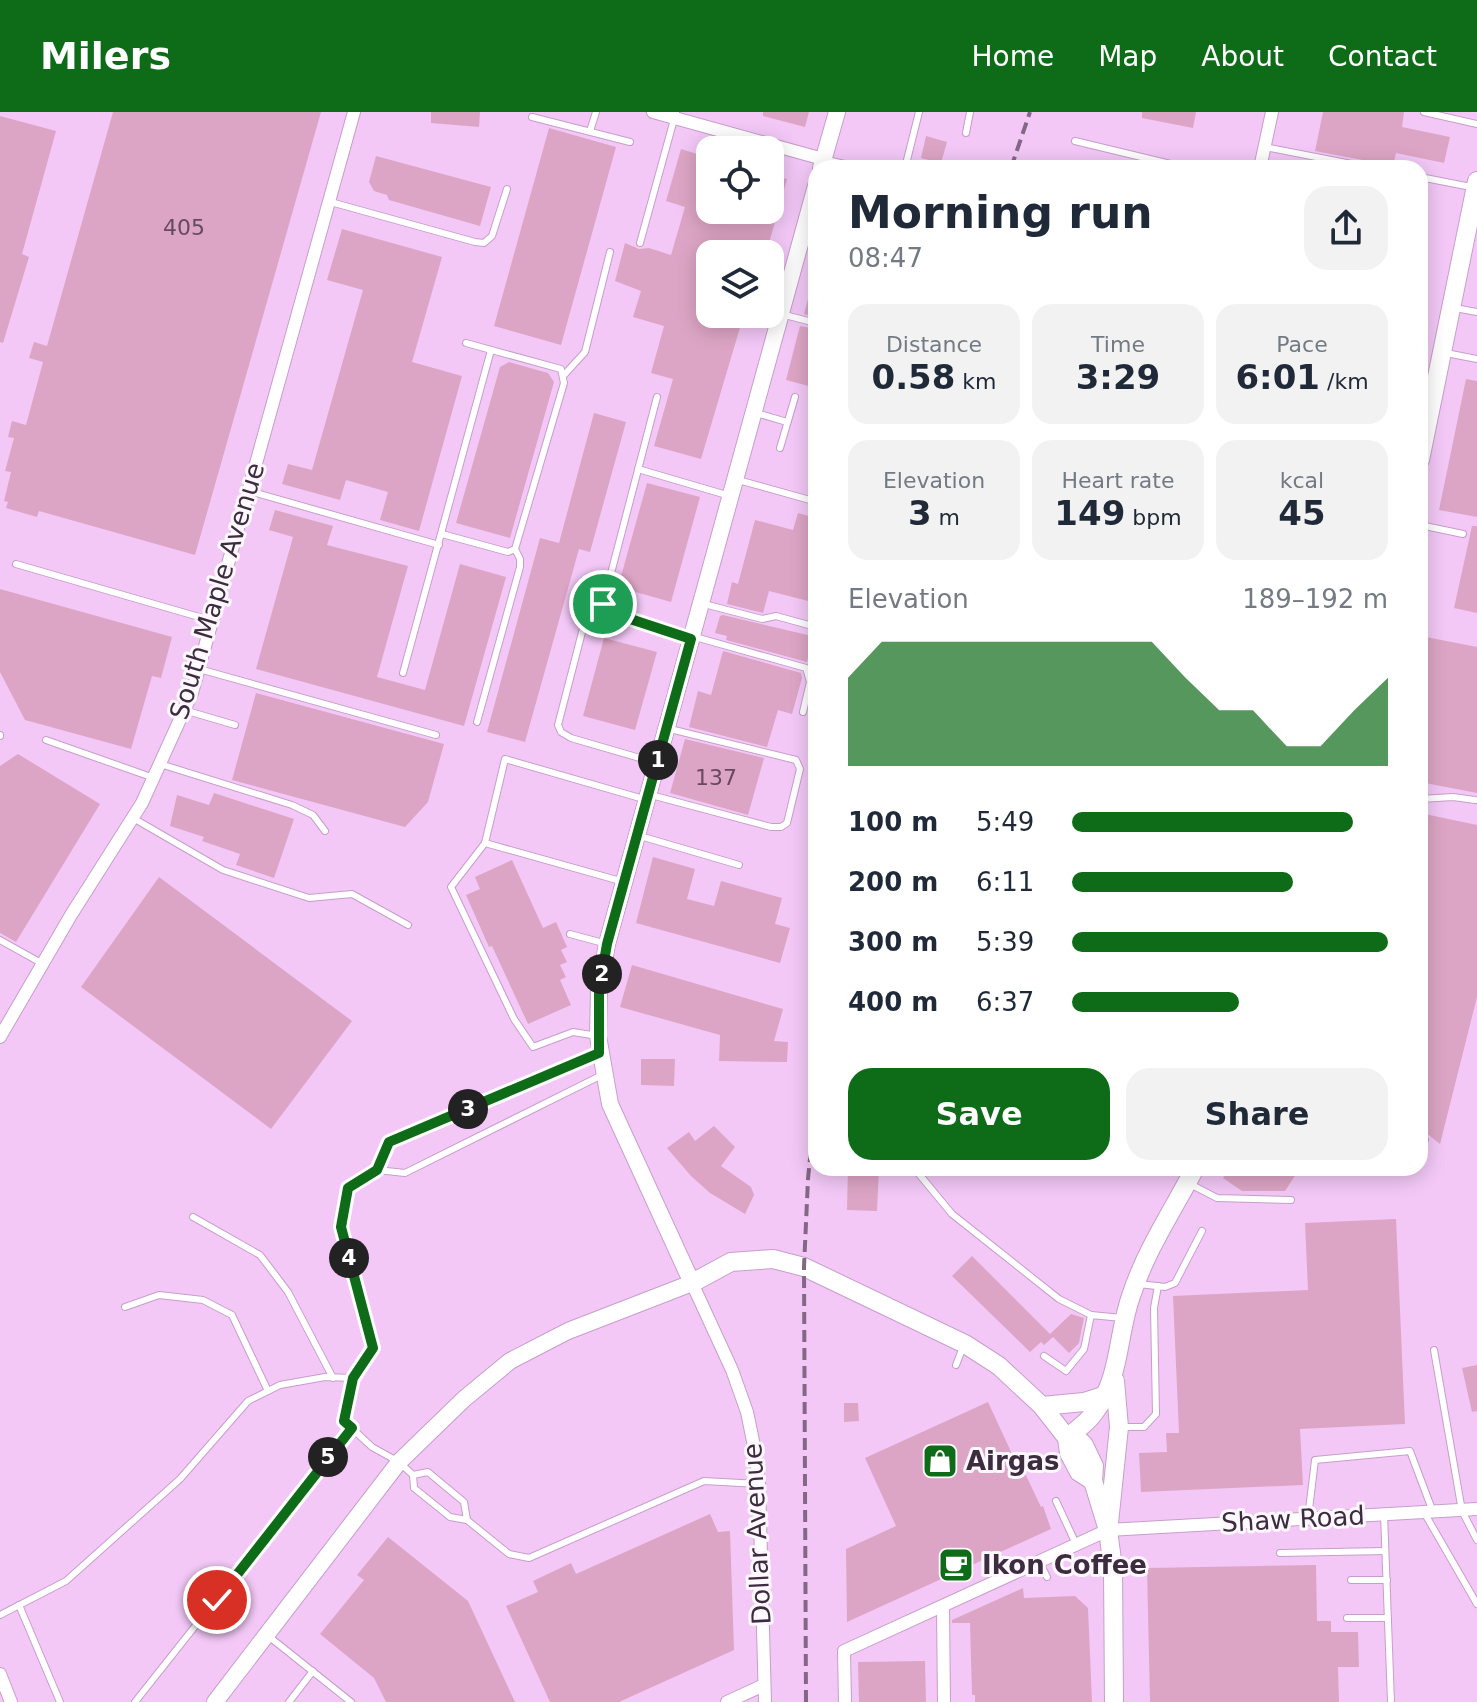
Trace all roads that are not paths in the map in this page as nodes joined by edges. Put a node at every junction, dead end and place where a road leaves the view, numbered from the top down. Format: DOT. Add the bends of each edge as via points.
graph roads {
  1 [pos="354,112"];
  2 [pos="596,112"];
  3 [pos="653,112"];
  4 [pos="837,112"];
  5 [pos="919,112"];
  6 [pos="970,112"];
  7 [pos="1272,112"];
  8 [pos="1424,112"];
  9 [pos="676,115"];
  10 [pos="532,117"];
  11 [pos="1477,124"];
  12 [pos="590,131"];
  13 [pos="966,133"];
  14 [pos="1075,141"];
  15 [pos="630,142"];
  16 [pos="1265,147"];
  17 [pos="810,160"];
  18 [pos="823,160"];
  19 [pos="907,160"];
  20 [pos="1154,160"];
  21 [pos="1262,160"];
  22 [pos="1331,160"];
  23 [pos="1428,178"];
  24 [pos="1477,186"];
  25 [pos="507,189"];
  26 [pos="327,201"];
  27 [pos="808,215"];
  28 [pos="640,243"];
  29 [pos="610,252"];
  30 [pos="784,303"];
  31 [pos="1451,307"];
  32 [pos="1477,312"];
  33 [pos="784,315"];
  34 [pos="808,321"];
  35 [pos="777,328"];
  36 [pos="466,343"];
  37 [pos="491,350"];
  38 [pos="1442,352"];
  39 [pos="1477,359"];
  40 [pos="564,375"];
  41 [pos="1428,387"];
  42 [pos="657,397"];
  43 [pos="795,397"];
  44 [pos="753,413"];
  45 [pos="787,422"];
  46 [pos="780,448"];
  47 [pos="638,469"];
  48 [pos="735,479"];
  49 [pos="249,491"];
  50 [pos="730,496"];
  51 [pos="808,499"];
  52 [pos="1428,527"];
  53 [pos="442,534"];
  54 [pos="1463,534"];
  55 [pos="439,545"];
  56 [pos="515,549"];
  57 [pos="16,564"];
  58 [pos="701,603"];
  59 [pos="603,604"];
  60 [pos="213,621"];
  61 [pos="808,625"];
  62 [pos="692,638"];
  63 [pos="199,669"];
  64 [pos="403,673"];
  65 [pos="808,675"];
  66 [pos="808,691"];
  67 [pos="184,710"];
  68 [pos="803,712"];
  69 [pos="477,722"];
  70 [pos="235,725"];
  71 [pos="666,728"];
  72 [pos="436,735"];
  73 [pos="46,740"];
  74 [pos="657,763"];
  75 [pos="160,764"];
  76 [pos="154,778"];
  77 [pos="647,797"];
  78 [pos="1428,799"];
  79 [pos="1475,800"];
  80 [pos="133,818"];
  81 [pos="325,831"];
  82 [pos="637,835"];
  83 [pos="485,843"];
  84 [pos="739,865"];
  85 [pos="624,882"];
  86 [pos="408,925"];
  87 [pos="570,934"];
  88 [pos="0,940"];
  89 [pos="607,944"];
  90 [pos="43,964"];
  91 [pos="0,1037"];
  92 [pos="599,1044"];
  93 [pos="604,1074"];
  94 [pos="377,1170"];
  95 [pos="921,1176"];
  96 [pos="1189,1176"];
  97 [pos="1195,1176"];
  98 [pos="1291,1200"];
  99 [pos="193,1217"];
  100 [pos="1202,1231"];
  101 [pos="692,1283"];
  102 [pos="1136,1284"];
  103 [pos="1158,1286"];
  104 [pos="125,1307"];
  105 [pos="1091,1315"];
  106 [pos="1126,1318"];
  107 [pos="965,1344"];
  108 [pos="1434,1350"];
  109 [pos="1044,1356"];
  110 [pos="956,1365"];
  111 [pos="1114,1375"];
  112 [pos="333,1378"];
  113 [pos="353,1378"];
  114 [pos="268,1391"];
  115 [pos="1106,1395"];
  116 [pos="1042,1406"];
  117 [pos="1119,1427"];
  118 [pos="352,1428"];
  119 [pos="1067,1438"];
  120 [pos="399,1462"];
  121 [pos="413,1475"];
  122 [pos="759,1484"];
  123 [pos="1056,1501"];
  124 [pos="1477,1509"];
  125 [pos="1462,1511"];
  126 [pos="1429,1512"];
  127 [pos="1384,1514"];
  128 [pos="1308,1519"];
  129 [pos="467,1520"];
  130 [pos="1108,1530"];
  131 [pos="1477,1540"];
  132 [pos="1076,1544"];
  133 [pos="1385,1551"];
  134 [pos="1280,1553"];
  135 [pos="1039,1561"];
  136 [pos="1047,1577"];
  137 [pos="1351,1580"];
  138 [pos="1387,1580"];
  139 [pos="1477,1604"];
  140 [pos="19,1605"];
  141 [pos="943,1607"];
  142 [pos="0,1615"];
  143 [pos="1347,1618"];
  144 [pos="1388,1618"];
  145 [pos="267,1635"];
  146 [pos="313,1671"];
  147 [pos="0,1674"];
  148 [pos="764,1685"];
  149 [pos="11,1702"];
  150 [pos="60,1702"];
  151 [pos="135,1702"];
  152 [pos="215,1702"];
  153 [pos="289,1702"];
  154 [pos="351,1702"];
  155 [pos="727,1702"];
  156 [pos="765,1702"];
  157 [pos="845,1702"];
  158 [pos="944,1702"];
  159 [pos="1114,1702"];
  160 [pos="1391,1702"];
  1 -- 26 [label="street, South Maple Avenue"];
  2 -- 12 [label="lane"];
  3 -- 9 [label="street"];
  4 -- 18 [label="street"];
  5 -- 19 [label="lane"];
  6 -- 13 [label="lane"];
  7 -- 16 [label="street"];
  8 -- 11 [label="lane"];
  9 -- 17 [label="street"];
  9 -- 28 [label="lane"];
  10 -- 12 [label="lane"];
  12 -- 15 [label="lane"];
  14 -- 20 [label="lane"];
  16 -- 21 [label="street"];
  16 -- 22 [label="lane"];
  23 -- 24 [label="lane"];
  24 -- 31 [label="main road"];
  25 -- 26 [label="lane" via="492,236 484,243"];
  26 -- 49 [label="street, South Maple Avenue"];
  27 -- 30 [label="street"];
  29 -- 40 [label="lane" via="585,352"];
  31 -- 32 [label="lane"];
  31 -- 38 [label="main road"];
  33 -- 34 [label="lane"];
  35 -- 44 [label="street"];
  36 -- 37 [label="lane"];
  37 -- 40 [label="lane" via="561,369"];
  37 -- 53 [label="lane"];
  38 -- 39 [label="lane"];
  38 -- 41 [label="main road"];
  40 -- 56 [label="lane"];
  42 -- 47 [label="lane"];
  43 -- 45 [label="lane"];
  44 -- 45 [label="lane"];
  44 -- 48 [label="street"];
  45 -- 46 [label="lane"];
  47 -- 50 [label="lane"];
  47 -- 59 [label="lane"];
  48 -- 50 [label="street"];
  48 -- 51 [label="lane"];
  49 -- 55 [label="lane"];
  49 -- 60 [label="street, South Maple Avenue"];
  50 -- 58 [label="street"];
  52 -- 54 [label="lane"];
  53 -- 55 [label="lane"];
  53 -- 56 [label="lane" via="508,552"];
  55 -- 64 [label="lane"];
  56 -- 69 [label="lane" via="520,567"];
  57 -- 60 [label="lane"];
  58 -- 61 [label="lane"];
  58 -- 62 [label="street"];
  59 -- 62 [label="lane" via="609,612"];
  59 -- 74 [label="lane" via="588,609 558,725 571,738"];
  60 -- 63 [label="street, South Maple Avenue"];
  62 -- 65 [label="lane" via="806,668"];
  62 -- 71 [label="street"];
  63 -- 67 [label="street, South Maple Avenue"];
  63 -- 72 [label="lane"];
  66 -- 68 [label="lane"];
  67 -- 70 [label="lane"];
  67 -- 75 [label="street, South Maple Avenue"];
  71 -- 74 [label="street"];
  71 -- 77 [label="lane" via="796,760 800,769 787,823 771,827"];
  73 -- 76 [label="lane"];
  74 -- 77 [label="street"];
  75 -- 76 [label="street, South Maple Avenue"];
  75 -- 81 [label="lane" via="292,805 313,815"];
  76 -- 80 [label="street, South Maple Avenue"];
  77 -- 82 [label="street"];
  77 -- 83 [label="lane" via="505,759"];
  78 -- 79 [label="lane"];
  80 -- 86 [label="lane" via="223,870 309,898 352,894"];
  80 -- 90 [label="street, South Maple Avenue"];
  82 -- 84 [label="lane"];
  82 -- 85 [label="street"];
  83 -- 85 [label="lane"];
  83 -- 92 [label="lane" via="451,887 514,1019 533,1047 573,1032"];
  85 -- 89 [label="street"];
  87 -- 89 [label="lane"];
  88 -- 90 [label="lane"];
  89 -- 92 [label="street" via="599,990"];
  90 -- 91 [label="street, South Maple Avenue"];
  92 -- 93 [label="street"];
  92 -- 94 [label="lane" via="389,1142"];
  93 -- 94 [label="lane" via="405,1173"];
  93 -- 101 [label="street" via="610,1104"];
  94 -- 113 [label="lane" via="348,1188 341,1227 373,1348"];
  95 -- 105 [label="lane" via="952,1214 1059,1299"];
  96 -- 102 [label="main road"];
  97 -- 98 [label="lane" via="1217,1198"];
  99 -- 112 [label="lane" via="260,1255 288,1292"];
  100 -- 103 [label="lane" via="1175,1283"];
  101 -- 107 [label="main road" via="731,1262 773,1259 804,1267"];
  101 -- 120 [label="street" via="568,1331 510,1361"];
  101 -- 122 [label="street, Dollar Avenue" via="747,1412"];
  102 -- 103 [label="lane"];
  102 -- 106 [label="main road"];
  103 -- 117 [label="lane" via="1156,1414 1144,1427"];
  104 -- 114 [label="lane" via="159,1295 203,1300 232,1315"];
  105 -- 106 [label="lane"];
  105 -- 109 [label="lane" via="1084,1349 1066,1371"];
  106 -- 111 [label="main road"];
  107 -- 110 [label="lane"];
  107 -- 116 [label="main road" via="999,1366"];
  108 -- 125 [label="lane"];
  111 -- 115 [label="main road"];
  111 -- 117 [label="main road"];
  112 -- 113 [label="lane"];
  112 -- 114 [label="lane"];
  113 -- 118 [label="lane" via="344,1421"];
  114 -- 140 [label="lane" via="248,1401 180,1479 66,1581"];
  115 -- 116 [label="main road"];
  115 -- 119 [label="main road" via="1093,1416"];
  116 -- 119 [label="main road"];
  117 -- 130 [label="main road"];
  118 -- 120 [label="lane"];
  118 -- 151 [label="lane"];
  119 -- 130 [label="main road" via="1079,1472 1093,1481"];
  120 -- 121 [label="lane"];
  120 -- 145 [label="street"];
  121 -- 129 [label="lane" via="414,1488 450,1517"];
  121 -- 129 [label="lane" via="428,1472 464,1502"];
  122 -- 129 [label="lane" via="704,1481 529,1558 509,1554"];
  122 -- 148 [label="street, Dollar Avenue"];
  123 -- 132 [label="lane"];
  124 -- 125 [label="street, Shaw Road"];
  125 -- 126 [label="street, Shaw Road"];
  125 -- 131 [label="lane"];
  126 -- 127 [label="street, Shaw Road"];
  126 -- 128 [label="lane" via="1410,1451 1315,1460"];
  126 -- 139 [label="lane"];
  127 -- 128 [label="street, Shaw Road"];
  127 -- 133 [label="lane"];
  128 -- 130 [label="street, Shaw Road"];
  130 -- 132 [label="street"];
  130 -- 159 [label="main road"];
  132 -- 135 [label="street"];
  133 -- 134 [label="lane"];
  133 -- 138 [label="lane"];
  135 -- 136 [label="lane"];
  135 -- 141 [label="street"];
  137 -- 138 [label="lane"];
  138 -- 144 [label="lane"];
  140 -- 142 [label="lane"];
  140 -- 150 [label="lane"];
  141 -- 157 [label="street" via="844,1651"];
  141 -- 158 [label="street"];
  143 -- 144 [label="lane"];
  144 -- 160 [label="lane"];
  145 -- 146 [label="lane"];
  145 -- 152 [label="street"];
  146 -- 153 [label="lane"];
  146 -- 154 [label="lane"];
  147 -- 149 [label="street"];
  148 -- 155 [label="street"];
  148 -- 156 [label="street, Dollar Avenue"];
}
